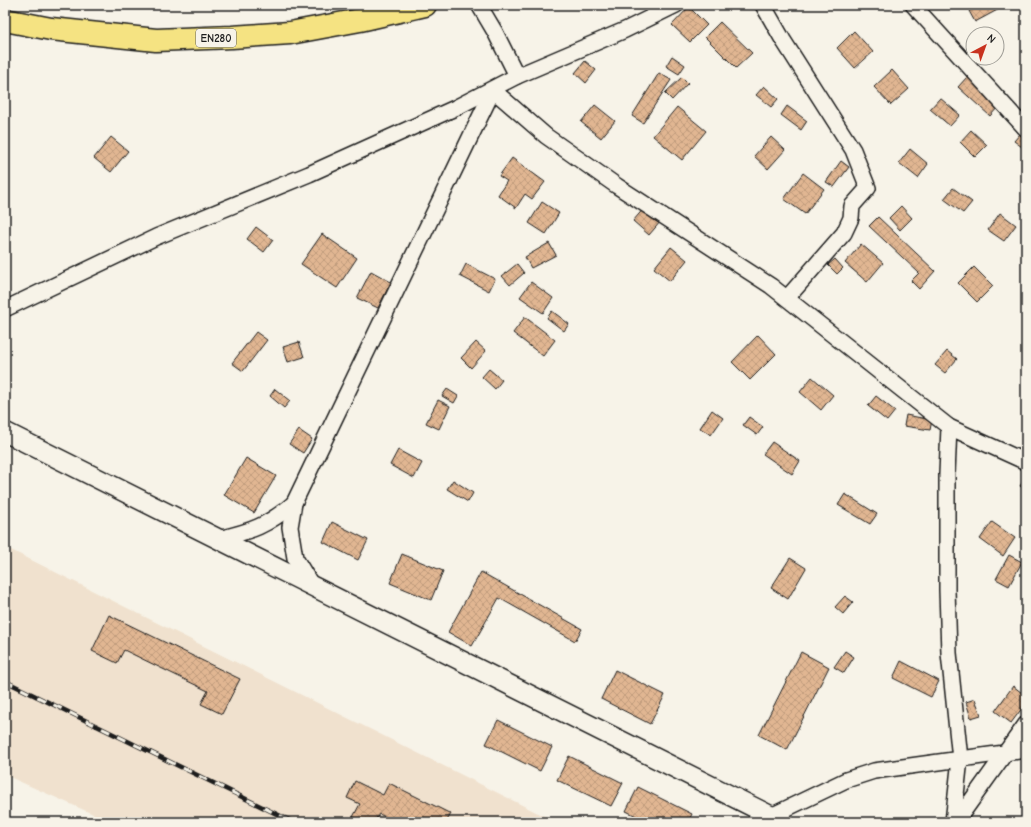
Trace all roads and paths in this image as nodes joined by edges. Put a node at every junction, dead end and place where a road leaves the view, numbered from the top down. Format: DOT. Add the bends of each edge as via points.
graph roads {
  1 [pos="425,5"];
  2 [pos="479,5"];
  3 [pos="676,5"];
  4 [pos="763,5"];
  5 [pos="914,5"];
  6 [pos="5,20"];
  7 [pos="517,76"];
  8 [pos="493,90"];
  9 [pos="1026,129"];
  10 [pos="787,298"];
  11 [pos="5,309"];
  12 [pos="950,427"];
  13 [pos="5,432"];
  14 [pos="1026,462"];
  15 [pos="294,503"];
  16 [pos="218,539"];
  17 [pos="312,586"];
  18 [pos="1026,724"];
  19 [pos="1026,750"];
  20 [pos="1006,753"];
  21 [pos="960,759"];
  22 [pos="777,819"];
  23 [pos="953,822"];
  24 [pos="956,822"];
  1 -- 6 [label="main road, EN280" via="290,33 156,40 51,29"];
  2 -- 7 [label="street"];
  3 -- 7 [label="street" via="625,30"];
  4 -- 10 [label="street" via="853,150 868,188 852,206 851,218 844,234"];
  5 -- 9 [label="street"];
  7 -- 8 [label="street"];
  8 -- 10 [label="street" via="546,136"];
  8 -- 11 [label="street" via="309,174 156,237"];
  8 -- 15 [label="street"];
  10 -- 12 [label="street"];
  12 -- 14 [label="street"];
  12 -- 21 [label="street" via="947,474 947,590 949,653"];
  13 -- 16 [label="street"];
  15 -- 16 [label="street" via="273,520 246,532"];
  15 -- 17 [label="street" via="290,527 295,558"];
  16 -- 17 [label="street"];
  17 -- 22 [label="street"];
  18 -- 20 [label="street"];
  19 -- 20 [label="street"];
  20 -- 21 [label="street"];
  20 -- 24 [label="street"];
  21 -- 22 [label="street" via="874,770 846,780"];
  21 -- 23 [label="street"];
}
